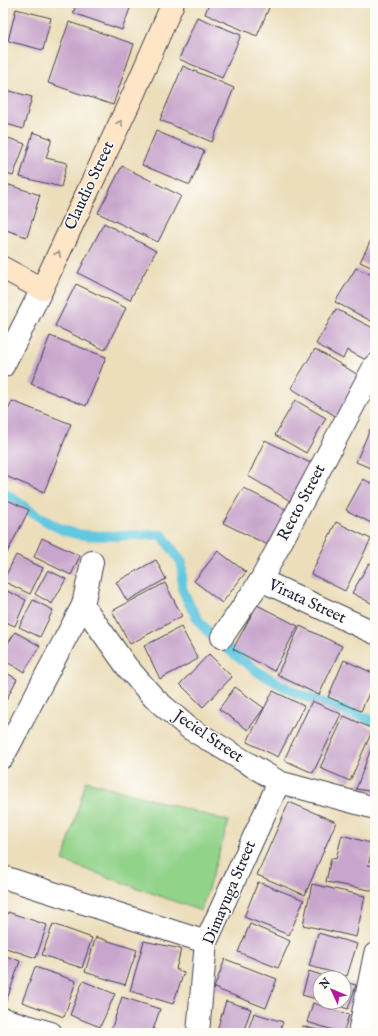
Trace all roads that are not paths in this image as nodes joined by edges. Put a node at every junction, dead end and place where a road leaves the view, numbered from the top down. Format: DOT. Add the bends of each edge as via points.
graph roads {
  1 [pos="173,3"];
  2 [pos="3,268"];
  3 [pos="42,289"];
  4 [pos="375,365"];
  5 [pos="3,366"];
  6 [pos="92,562"];
  7 [pos="261,580"];
  8 [pos="83,605"];
  9 [pos="375,633"];
  10 [pos="222,637"];
  11 [pos="3,757"];
  12 [pos="279,782"];
  13 [pos="375,808"];
  14 [pos="3,878"];
  15 [pos="206,942"];
  16 [pos="375,954"];
  17 [pos="3,1019"];
  18 [pos="51,1033"];
  19 [pos="198,1033"];
  20 [pos="359,1033"];
  3 -- 1 [label="main road, Claudio Street, one-way"];
  2 -- 3 [label="main road"];
  3 -- 5 [label="street, Claudio Street"];
  4 -- 7 [label="street, Recto Street"];
  6 -- 8 [label="street"];
  7 -- 9 [label="street, Virata Street"];
  7 -- 10 [label="street, Recto Street"];
  8 -- 11 [label="street"];
  8 -- 12 [label="street, Jeciel Street" via="127,667 154,698 189,728"];
  12 -- 13 [label="street, Jeciel Street"];
  12 -- 15 [label="street, Dimayuga Street"];
  14 -- 15 [label="street"];
  15 -- 19 [label="street, Dimayuga Street"];
  16 -- 20 [label="street"];
  17 -- 18 [label="street"];
}
